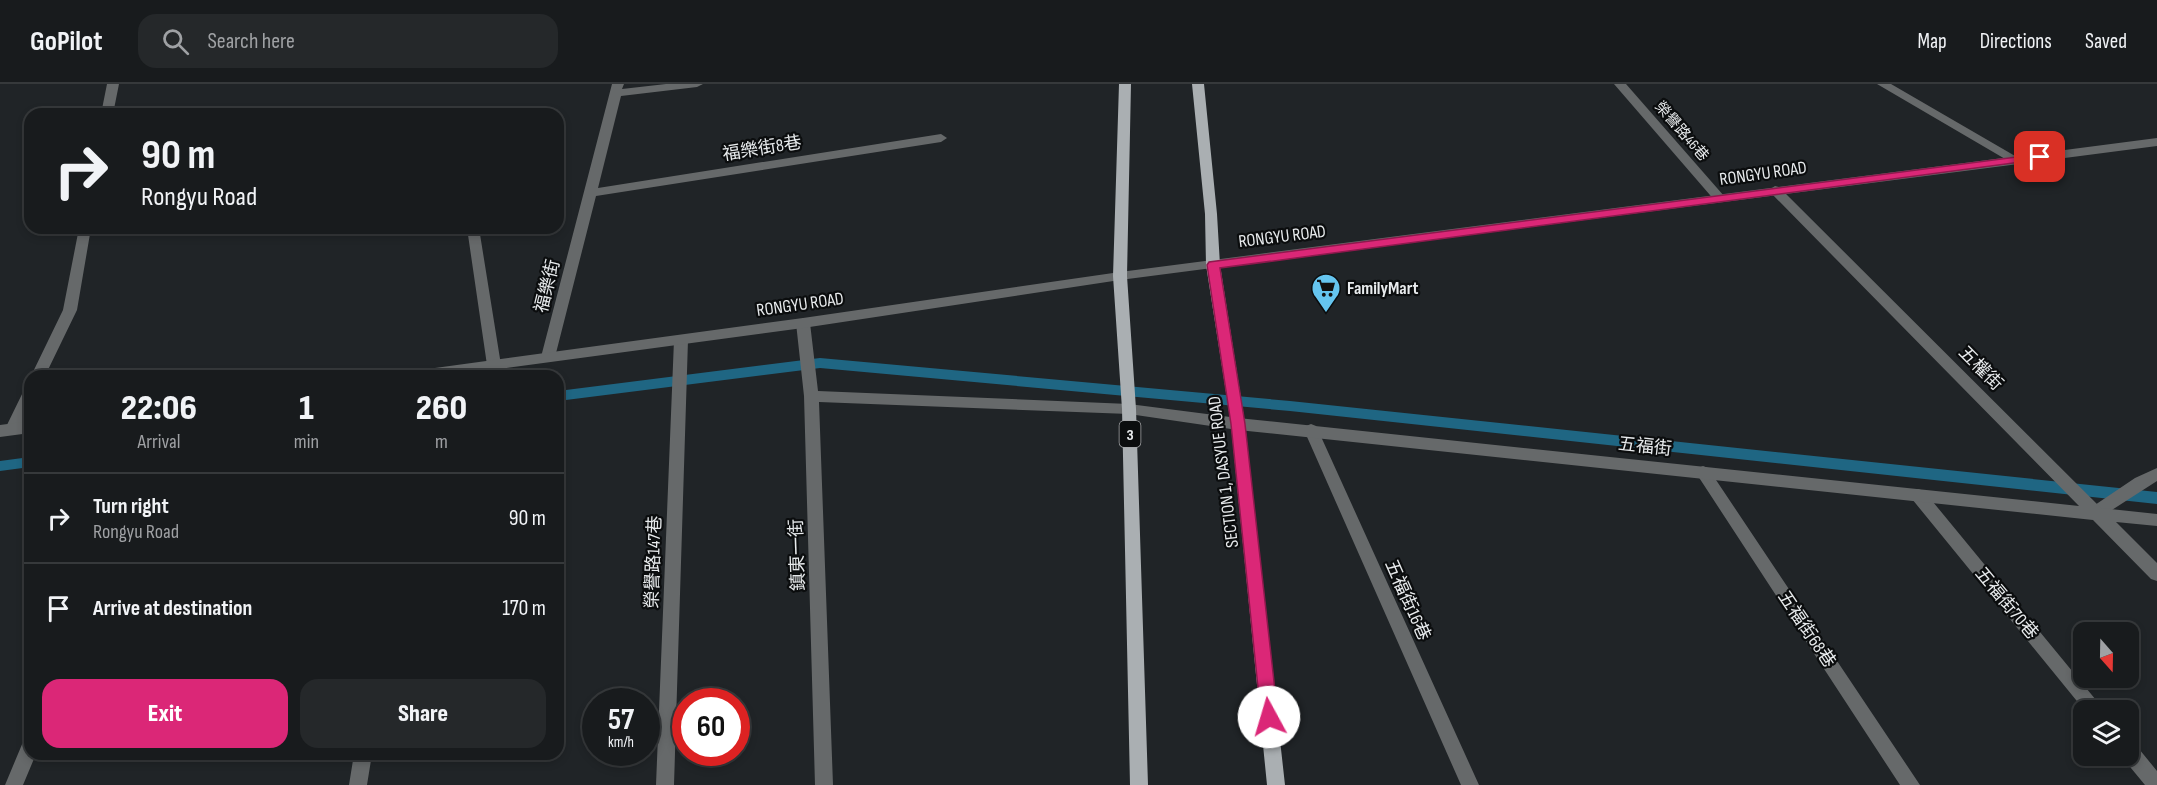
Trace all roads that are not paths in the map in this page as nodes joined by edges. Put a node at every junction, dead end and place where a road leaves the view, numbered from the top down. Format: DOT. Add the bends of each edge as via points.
graph roads {
  1 [pos="113,84"];
  2 [pos="697,84"];
  3 [pos="1125,84"];
  4 [pos="1198,84"];
  5 [pos="1620,84"];
  6 [pos="1883,84"];
  7 [pos="617,89"];
  8 [pos="108,108"];
  9 [pos="941,138"];
  10 [pos="2157,142"];
  11 [pos="2016,160"];
  12 [pos="1775,190"];
  13 [pos="589,193"];
  14 [pos="1720,199"];
  15 [pos="84,234"];
  16 [pos="474,234"];
  17 [pos="1213,265"];
  18 [pos="1120,276"];
  19 [pos="803,323"];
  20 [pos="681,340"];
  21 [pos="548,357"];
  22 [pos="494,365"];
  23 [pos="41,370"];
  24 [pos="466,370"];
  25 [pos="811,396"];
  26 [pos="24,402"];
  27 [pos="1129,409"];
  28 [pos="1238,424"];
  29 [pos="24,428"];
  30 [pos="6,430"];
  31 [pos="1311,430"];
  32 [pos="1703,472"];
  33 [pos="2157,474"];
  34 [pos="1918,495"];
  35 [pos="2095,513"];
  36 [pos="2157,520"];
  37 [pos="2157,574"];
  38 [pos="2087,700"];
  39 [pos="25,760"];
  40 [pos="362,760"];
  41 [pos="2139,763"];
  42 [pos="14,785"];
  43 [pos="357,785"];
  44 [pos="665,785"];
  45 [pos="824,785"];
  46 [pos="1139,785"];
  47 [pos="1276,785"];
  48 [pos="1470,785"];
  49 [pos="1911,785"];
  50 [pos="2157,785"];
  1 -- 8 [label="street"];
  2 -- 7 [label="street"];
  3 -- 18 [label="main road, 3"];
  4 -- 17 [label="main road, SECTION 1, DASYUE ROAD"];
  5 -- 14 [label="street, 榮譽路46巷"];
  6 -- 11 [label="street"];
  7 -- 13 [label="street, 福樂街"];
  9 -- 13 [label="street, 福樂街8巷"];
  10 -- 11 [label="street, RONGYU ROAD"];
  11 -- 12 [label="street, RONGYU ROAD"];
  12 -- 14 [label="street, RONGYU ROAD"];
  12 -- 35 [label="street, 五權街"];
  13 -- 21 [label="street, 福樂街"];
  14 -- 17 [label="street, RONGYU ROAD"];
  15 -- 23 [label="street" via="70,310"];
  16 -- 22 [label="street"];
  17 -- 18 [label="street, RONGYU ROAD"];
  17 -- 28 [label="main road, SECTION 1, DASYUE ROAD"];
  18 -- 19 [label="street, RONGYU ROAD"];
  18 -- 27 [label="main road, 3"];
  19 -- 20 [label="street, RONGYU ROAD"];
  19 -- 25 [label="street, 鎮東一街"];
  20 -- 21 [label="street, RONGYU ROAD"];
  20 -- 44 [label="street, 榮譽路147巷"];
  21 -- 22 [label="street, RONGYU ROAD"];
  22 -- 24 [label="street, RONGYU ROAD"];
  25 -- 27 [label="street, 五福街"];
  25 -- 45 [label="street, 鎮東一街"];
  26 -- 30 [label="street"];
  27 -- 28 [label="street, 五福街"];
  27 -- 46 [label="main road, 3"];
  28 -- 31 [label="street, 五福街"];
  28 -- 47 [label="main road, SECTION 1, DASYUE ROAD"];
  29 -- 30 [label="street"];
  31 -- 32 [label="street, 五福街"];
  31 -- 48 [label="street, 五福街16巷"];
  32 -- 34 [label="street, 五福街"];
  32 -- 49 [label="street, 五福街68巷"];
  33 -- 35 [label="street"];
  34 -- 35 [label="street, 五福街"];
  34 -- 38 [label="street, 五福街70巷"];
  35 -- 36 [label="street, 五福街"];
  35 -- 37 [label="street, 五權街"];
  39 -- 42 [label="street"];
  40 -- 43 [label="street"];
  41 -- 50 [label="street"];
}
